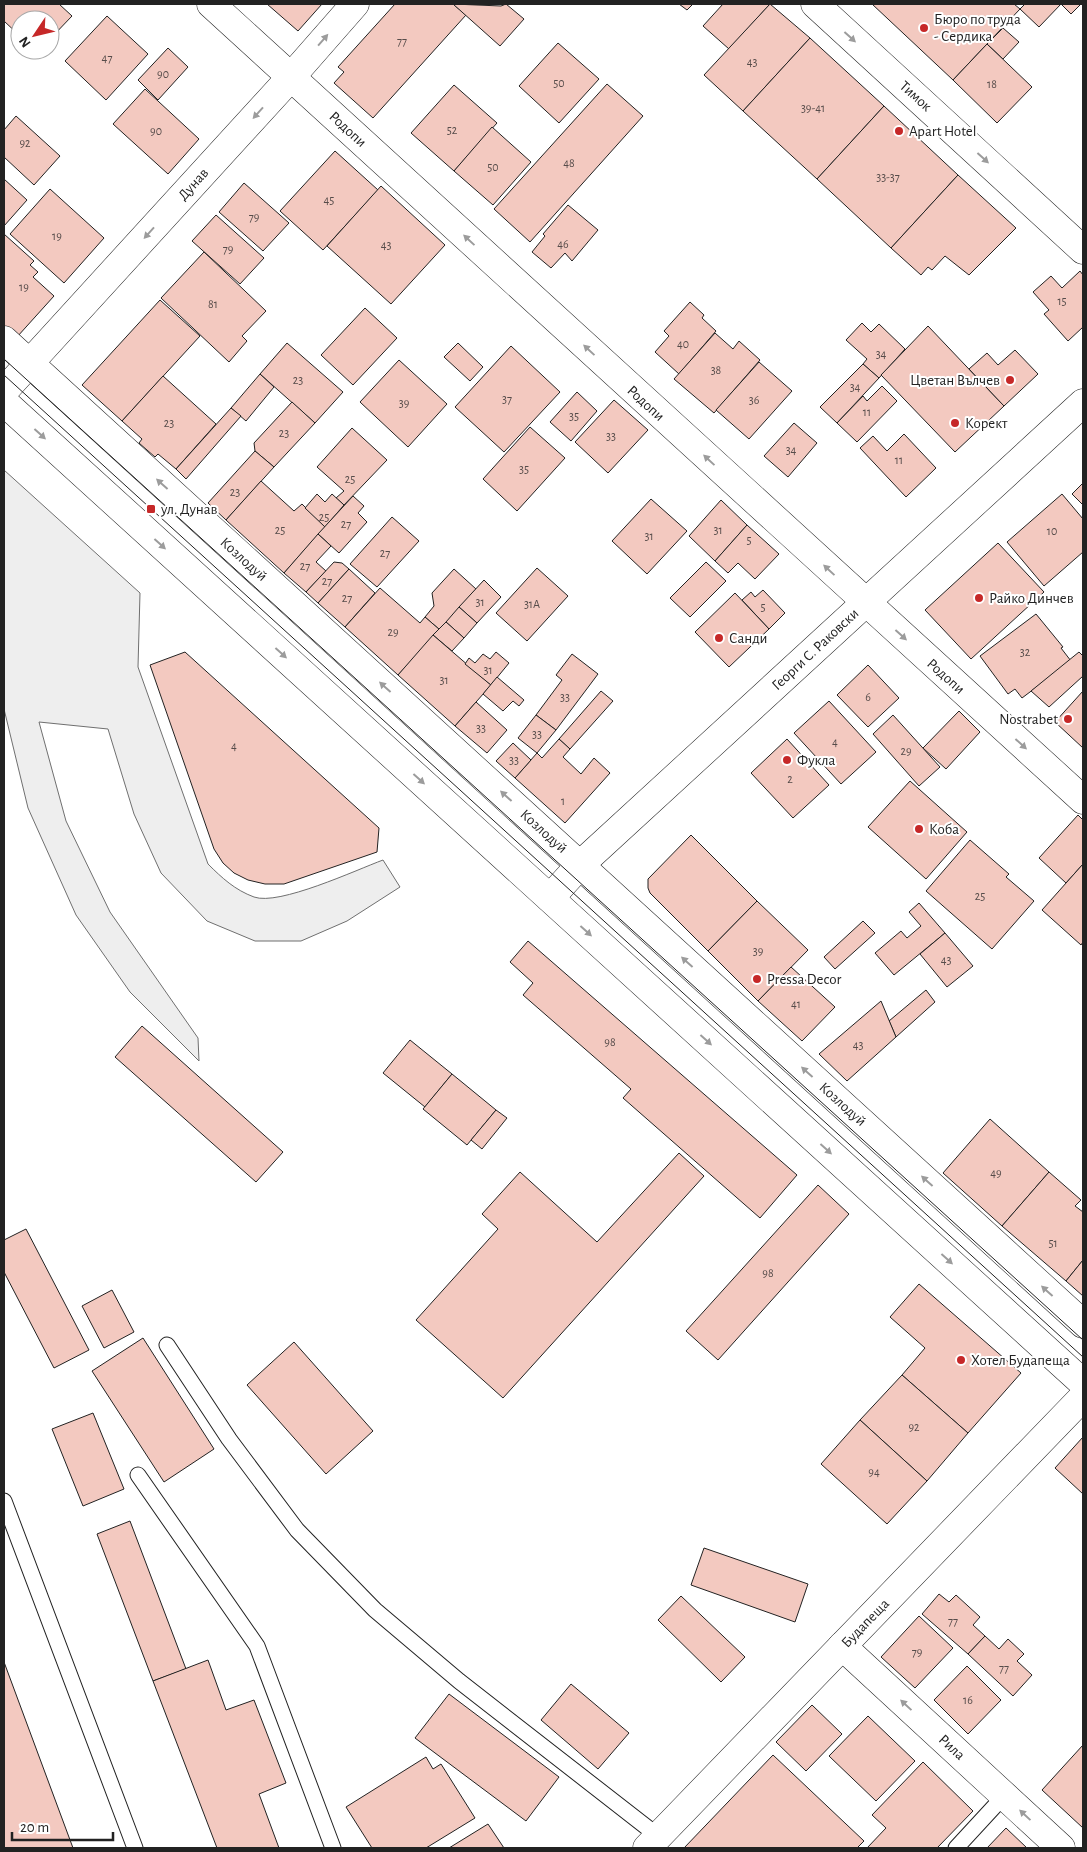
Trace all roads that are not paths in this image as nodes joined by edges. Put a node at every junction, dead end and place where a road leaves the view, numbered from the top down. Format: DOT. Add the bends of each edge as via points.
graph roads {
  1 [pos="211,4"];
  2 [pos="355,4"];
  3 [pos="814,4"];
  4 [pos="291,77"];
  5 [pos="1083,250"];
  6 [pos="4,340"];
  7 [pos="29,363"];
  8 [pos="4,391"];
  9 [pos="4,402"];
  10 [pos="1083,403"];
  11 [pos="865,602"];
  12 [pos="1083,800"];
  13 [pos="581,864"];
  14 [pos="550,898"];
  15 [pos="1083,1324"];
  16 [pos="167,1345"];
  17 [pos="1083,1383"];
  18 [pos="1083,1397"];
  19 [pos="138,1475"];
  20 [pos="4,1501"];
  21 [pos="842,1646"];
  22 [pos="1004,1796"];
  23 [pos="652,1842"];
  24 [pos="135,1848"];
  25 [pos="333,1848"];
  26 [pos="956,1848"];
  27 [pos="1061,1848"];
  1 -- 4 [label="street, Родопи"];
  4 -- 2 [label="street, Дунав, one-way"];
  3 -- 5 [label="street, Тимок, one-way"];
  4 -- 7 [label="street, Дунав, one-way"];
  11 -- 4 [label="street, Родопи, one-way"];
  6 -- 7 [label="street, Козлодуй"];
  7 -- 8 [label="street, Дунав"];
  13 -- 7 [label="street, Козлодуй, one-way"];
  9 -- 14 [label="street, one-way"];
  10 -- 11 [label="street, Георги С. Раковски"];
  11 -- 12 [label="street, Родопи, one-way"];
  11 -- 13 [label="street, Георги С. Раковски"];
  13 -- 14 [label="street, Георги С. Раковски"];
  15 -- 13 [label="street, Козлодуй, one-way"];
  14 -- 17 [label="street, one-way"];
  16 -- 23 [label="lane" via="229,1439 297,1530 375,1610"];
  18 -- 21 [label="street, Будапеща"];
  19 -- 25 [label="lane" via="257,1646"];
  20 -- 24 [label="lane"];
  22 -- 21 [label="street, Рила, one-way"];
  21 -- 23 [label="street, Будапеща"];
  22 -- 26 [label="lane"];
  27 -- 22 [label="street, Рила, one-way"];
}
